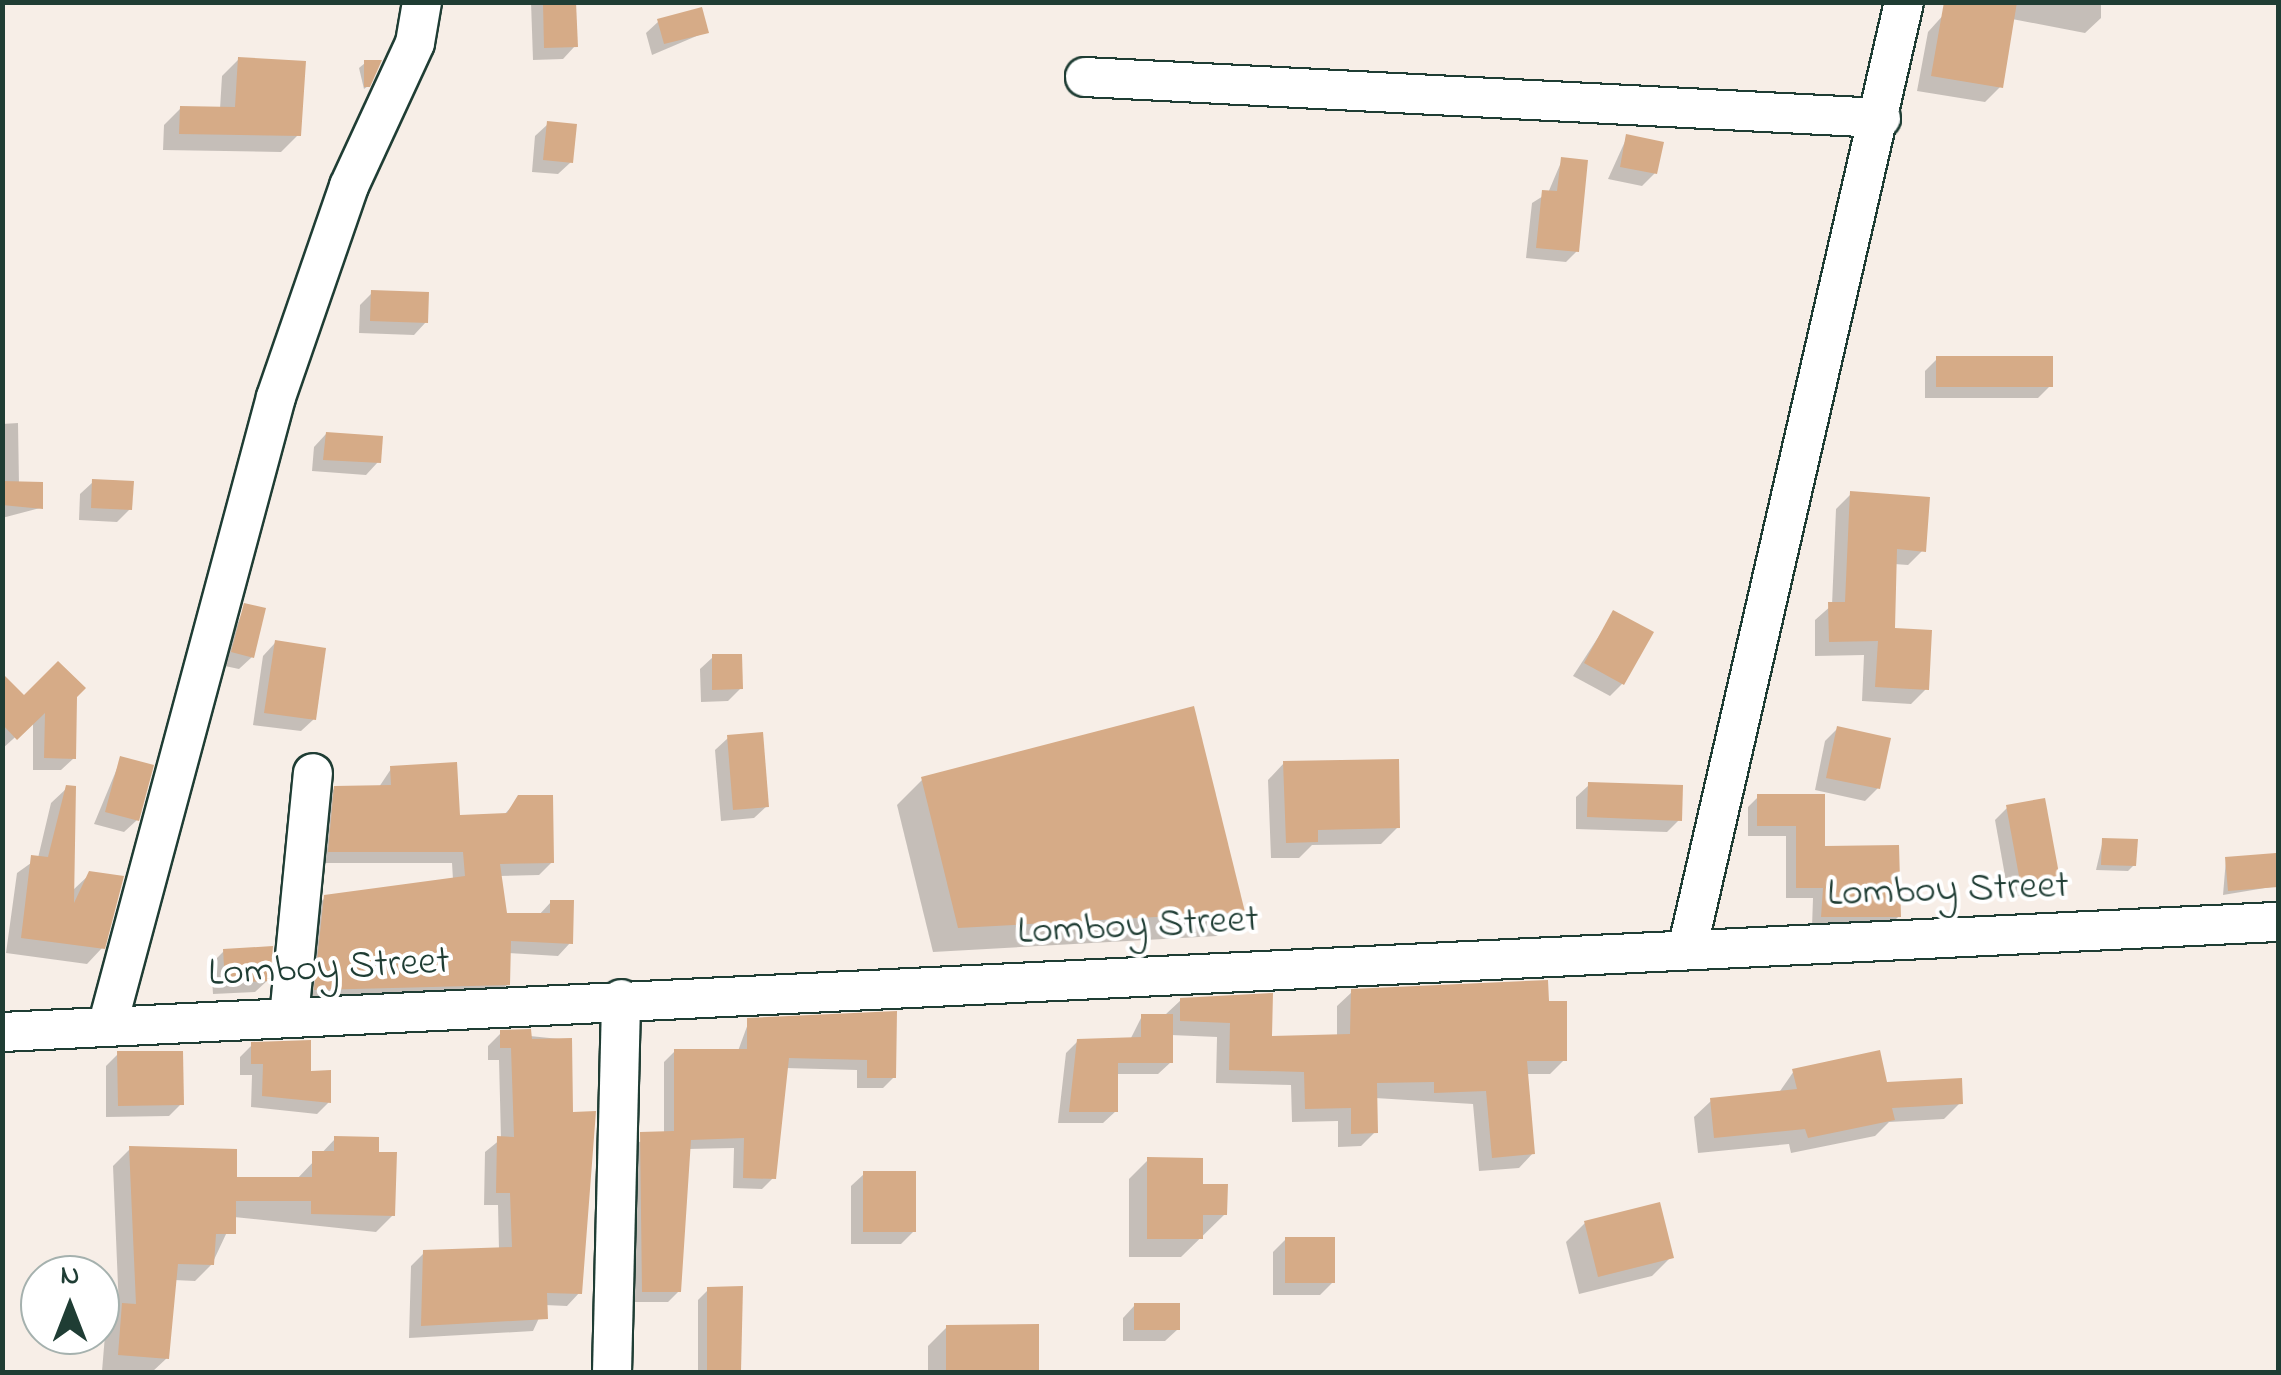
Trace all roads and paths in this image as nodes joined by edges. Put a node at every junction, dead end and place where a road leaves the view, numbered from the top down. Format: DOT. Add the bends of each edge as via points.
graph roads {
  1 [pos="422,2"];
  2 [pos="1904,2"];
  3 [pos="1085,77"];
  4 [pos="1882,118"];
  5 [pos="313,773"];
  6 [pos="2278,922"];
  7 [pos="1688,946"];
  8 [pos="620,998"];
  9 [pos="289,1016"];
  10 [pos="107,1027"];
  11 [pos="2,1032"];
  12 [pos="612,1372"];
  1 -- 10 [label="street" via="415,43 349,186 276,397"];
  2 -- 4 [label="street"];
  3 -- 4 [label="street"];
  4 -- 7 [label="street"];
  5 -- 9 [label="street"];
  6 -- 7 [label="street, Lomboy Street"];
  7 -- 8 [label="street, Lomboy Street"];
  8 -- 9 [label="street, Lomboy Street"];
  8 -- 12 [label="street"];
  9 -- 10 [label="street, Lomboy Street"];
  10 -- 11 [label="street, Lomboy Street"];
}
